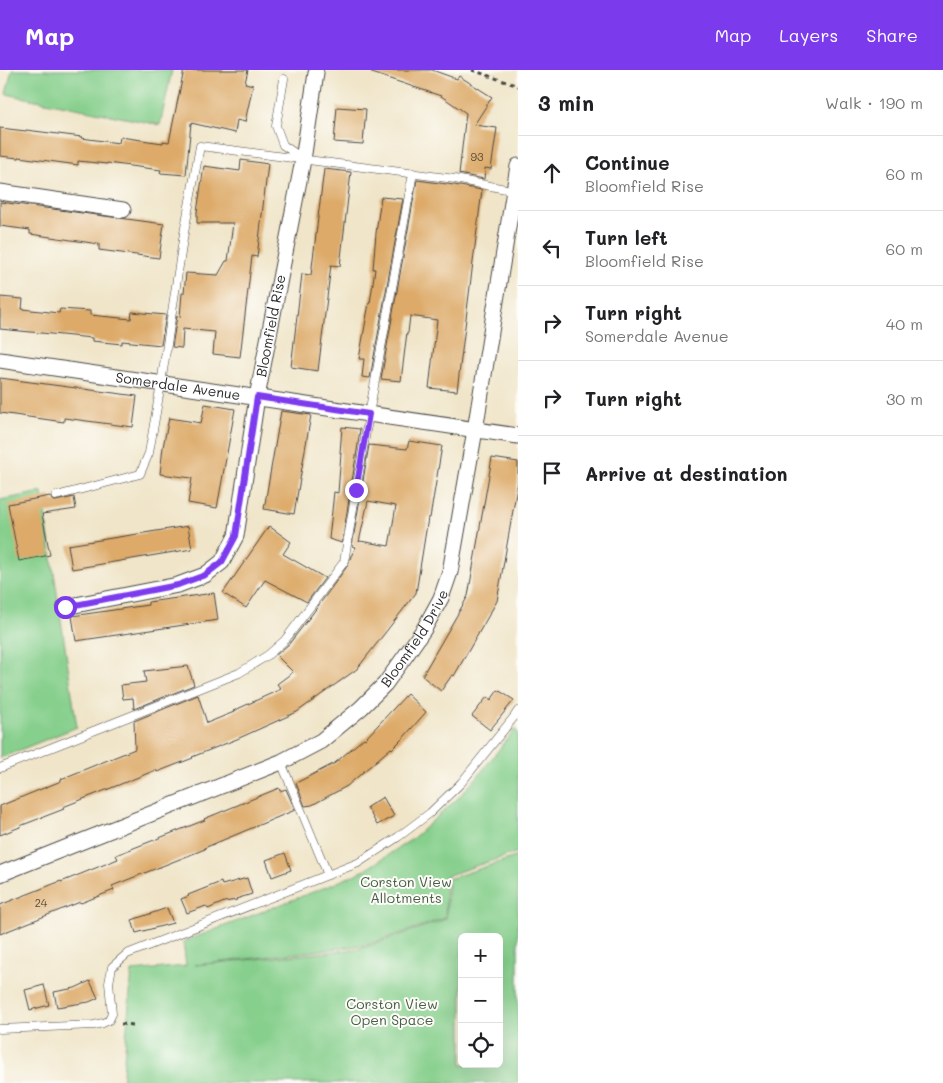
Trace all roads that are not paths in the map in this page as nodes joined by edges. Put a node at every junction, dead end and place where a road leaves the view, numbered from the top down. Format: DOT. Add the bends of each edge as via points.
graph roads {
  1 [pos="316,74"];
  2 [pos="284,79"];
  3 [pos="303,160"];
  4 [pos="518,166"];
  5 [pos="413,173"];
  6 [pos="516,191"];
  7 [pos="0,192"];
  8 [pos="123,210"];
  9 [pos="0,360"];
  10 [pos="161,384"];
  11 [pos="257,397"];
  12 [pos="369,414"];
  13 [pos="475,430"];
  14 [pos="518,436"];
  15 [pos="56,496"];
  16 [pos="65,607"];
  17 [pos="518,710"];
  18 [pos="281,762"];
  19 [pos="0,768"];
  20 [pos="0,874"];
  21 [pos="328,875"];
  22 [pos="0,1029"];
  1 -- 3 [label="street, Bloomfield Rise"];
  2 -- 3 [label="lane" via="276,126 283,145"];
  3 -- 5 [label="lane"];
  3 -- 10 [label="lane" via="200,146"];
  3 -- 11 [label="street, Bloomfield Rise"];
  4 -- 6 [label="street, Bloomfield Drive"];
  5 -- 6 [label="lane"];
  5 -- 12 [label="lane"];
  6 -- 13 [label="street, Bloomfield Drive"];
  7 -- 8 [label="street"];
  9 -- 10 [label="street, Somerdale Avenue"];
  10 -- 11 [label="street, Somerdale Avenue"];
  10 -- 15 [label="lane" via="149,454 140,474"];
  11 -- 12 [label="street, Somerdale Avenue"];
  11 -- 16 [label="street, Bloomfield Rise" via="236,536 222,562 205,575 178,585"];
  12 -- 13 [label="street, Somerdale Avenue"];
  12 -- 19 [label="lane" via="344,562 274,650 239,673"];
  13 -- 14 [label="street, Somerdale Avenue"];
  13 -- 18 [label="street, Bloomfield Drive" via="450,572 441,598 424,629 385,684 361,708 321,741"];
  17 -- 21 [label="lane" via="461,783 430,813 358,863"];
  18 -- 20 [label="street, Bloomfield Drive"];
  18 -- 21 [label="lane"];
  21 -- 22 [label="lane" via="127,954 112,967 109,983 112,1014 103,1023"];
}
